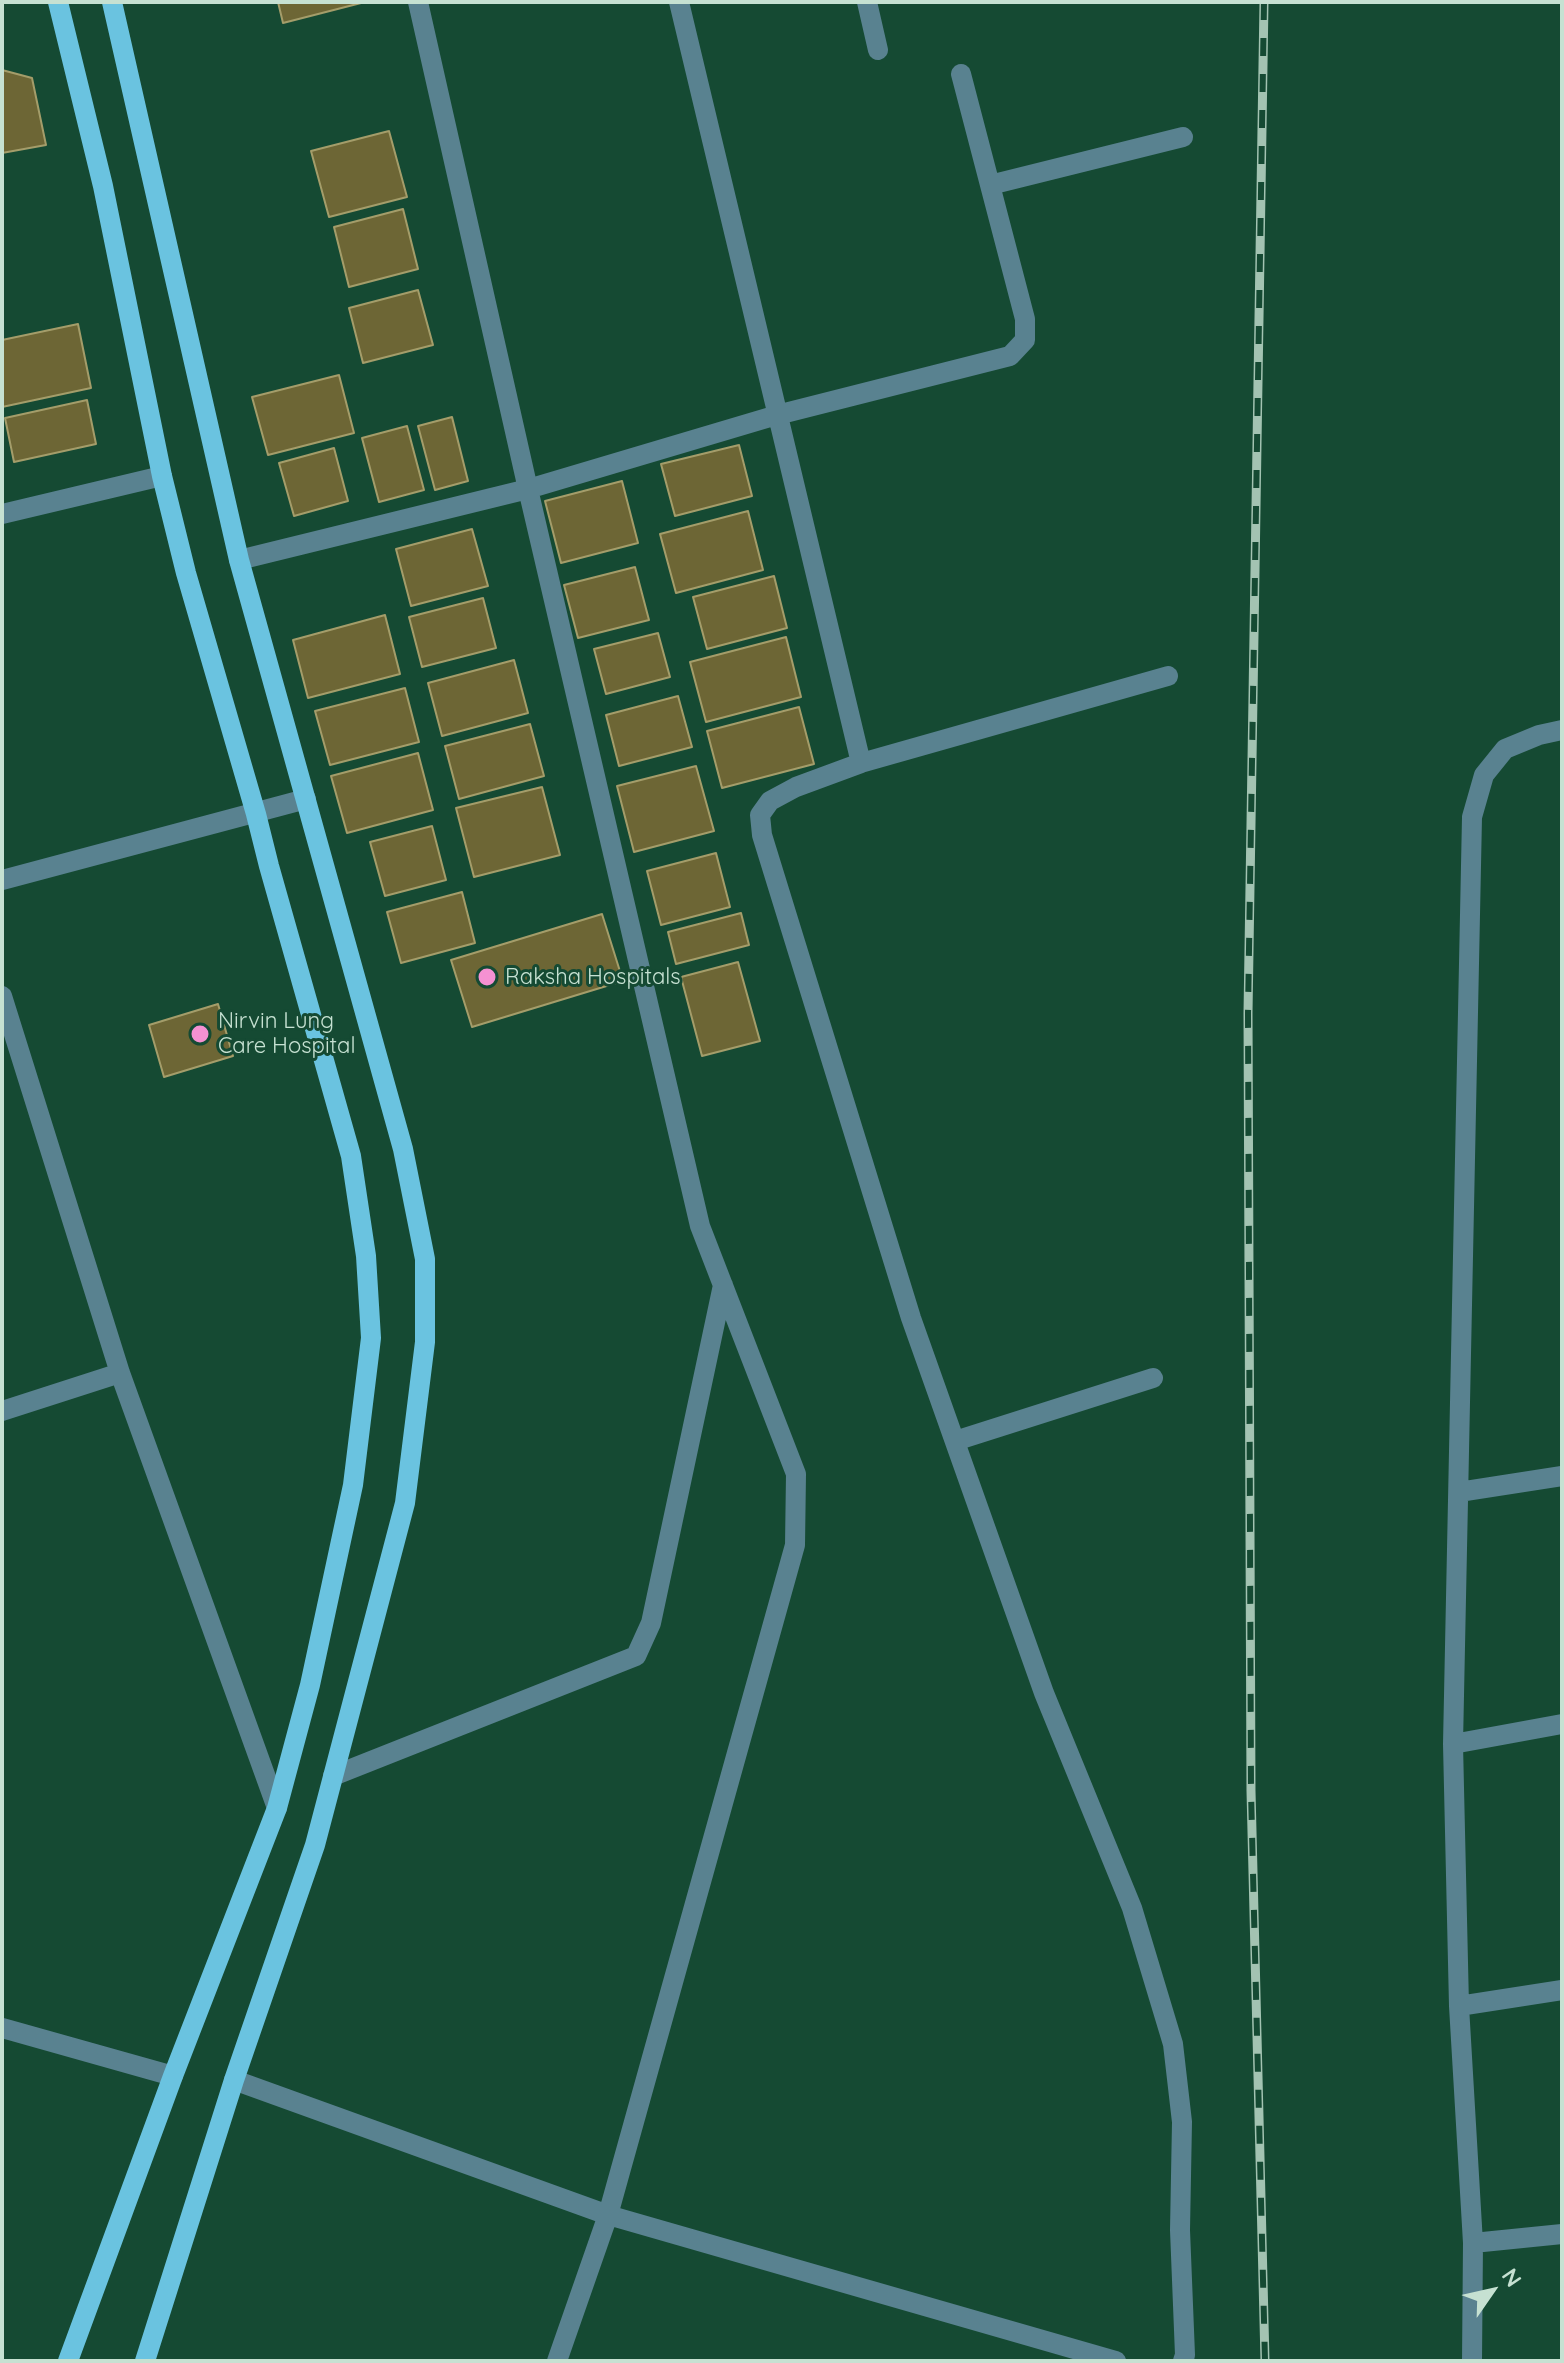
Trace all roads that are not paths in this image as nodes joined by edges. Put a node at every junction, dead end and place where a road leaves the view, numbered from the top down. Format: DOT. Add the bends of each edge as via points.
graph roads {
  1 [pos="58,2"];
  2 [pos="112,2"];
  3 [pos="418,2"];
  4 [pos="679,2"];
  5 [pos="867,2"];
  6 [pos="878,50"];
  7 [pos="961,74"];
  8 [pos="1183,137"];
  9 [pos="990,185"];
  10 [pos="777,415"];
  11 [pos="162,476"];
  12 [pos="528,489"];
  13 [pos="2,514"];
  14 [pos="239,560"];
  15 [pos="1168,676"];
  16 [pos="1562,730"];
  17 [pos="861,763"];
  18 [pos="306,799"];
  19 [pos="256,814"];
  20 [pos="2,880"];
  21 [pos="2,996"];
  22 [pos="723,1285"];
  23 [pos="120,1373"];
  24 [pos="1153,1378"];
  25 [pos="2,1411"];
  26 [pos="955,1441"];
  27 [pos="1562,1476"];
  28 [pos="1459,1492"];
  29 [pos="1562,1724"];
  30 [pos="1453,1744"];
  31 [pos="333,1776"];
  32 [pos="277,1808"];
  33 [pos="1562,1990"];
  34 [pos="1459,2006"];
  35 [pos="2,2028"];
  36 [pos="173,2076"];
  37 [pos="234,2080"];
  38 [pos="608,2215"];
  39 [pos="1562,2234"];
  40 [pos="1473,2243"];
  41 [pos="68,2361"];
  42 [pos="145,2361"];
  43 [pos="557,2361"];
  44 [pos="1116,2361"];
  45 [pos="1183,2361"];
  46 [pos="1472,2361"];
  1 -- 11 [label="main road" via="103,186"];
  2 -- 14 [label="main road"];
  3 -- 12 [label="street"];
  4 -- 10 [label="street"];
  5 -- 6 [label="street"];
  7 -- 9 [label="street"];
  8 -- 9 [label="street"];
  9 -- 10 [label="street" via="1025,319 1025,340 1010,356"];
  10 -- 12 [label="street"];
  10 -- 17 [label="street"];
  11 -- 13 [label="street"];
  11 -- 19 [label="main road"];
  12 -- 14 [label="street"];
  12 -- 22 [label="street" via="700,1226"];
  14 -- 18 [label="main road"];
  15 -- 17 [label="street"];
  16 -- 28 [label="street" via="1505,749 1484,775 1472,817"];
  17 -- 26 [label="street" via="770,801 760,815 762,835 911,1318"];
  18 -- 19 [label="street"];
  18 -- 31 [label="main road" via="403,1149 425,1259 425,1342 405,1503"];
  19 -- 20 [label="street"];
  19 -- 32 [label="main road" via="351,1156 371,1338 353,1485"];
  21 -- 23 [label="street"];
  22 -- 31 [label="street" via="651,1623 636,1656"];
  22 -- 38 [label="street" via="796,1474 795,1545"];
  23 -- 25 [label="street"];
  23 -- 32 [label="street"];
  24 -- 26 [label="street"];
  26 -- 45 [label="street" via="1044,1693 1132,1908 1173,2044 1182,2122"];
  27 -- 28 [label="street"];
  28 -- 30 [label="street"];
  29 -- 30 [label="street"];
  30 -- 34 [label="street"];
  31 -- 37 [label="main road" via="315,1845"];
  32 -- 36 [label="main road"];
  33 -- 34 [label="street"];
  34 -- 40 [label="street"];
  35 -- 36 [label="street"];
  36 -- 41 [label="main road"];
  37 -- 38 [label="street"];
  37 -- 42 [label="main road"];
  38 -- 43 [label="street"];
  38 -- 44 [label="street"];
  39 -- 40 [label="street"];
  40 -- 46 [label="street"];
}
